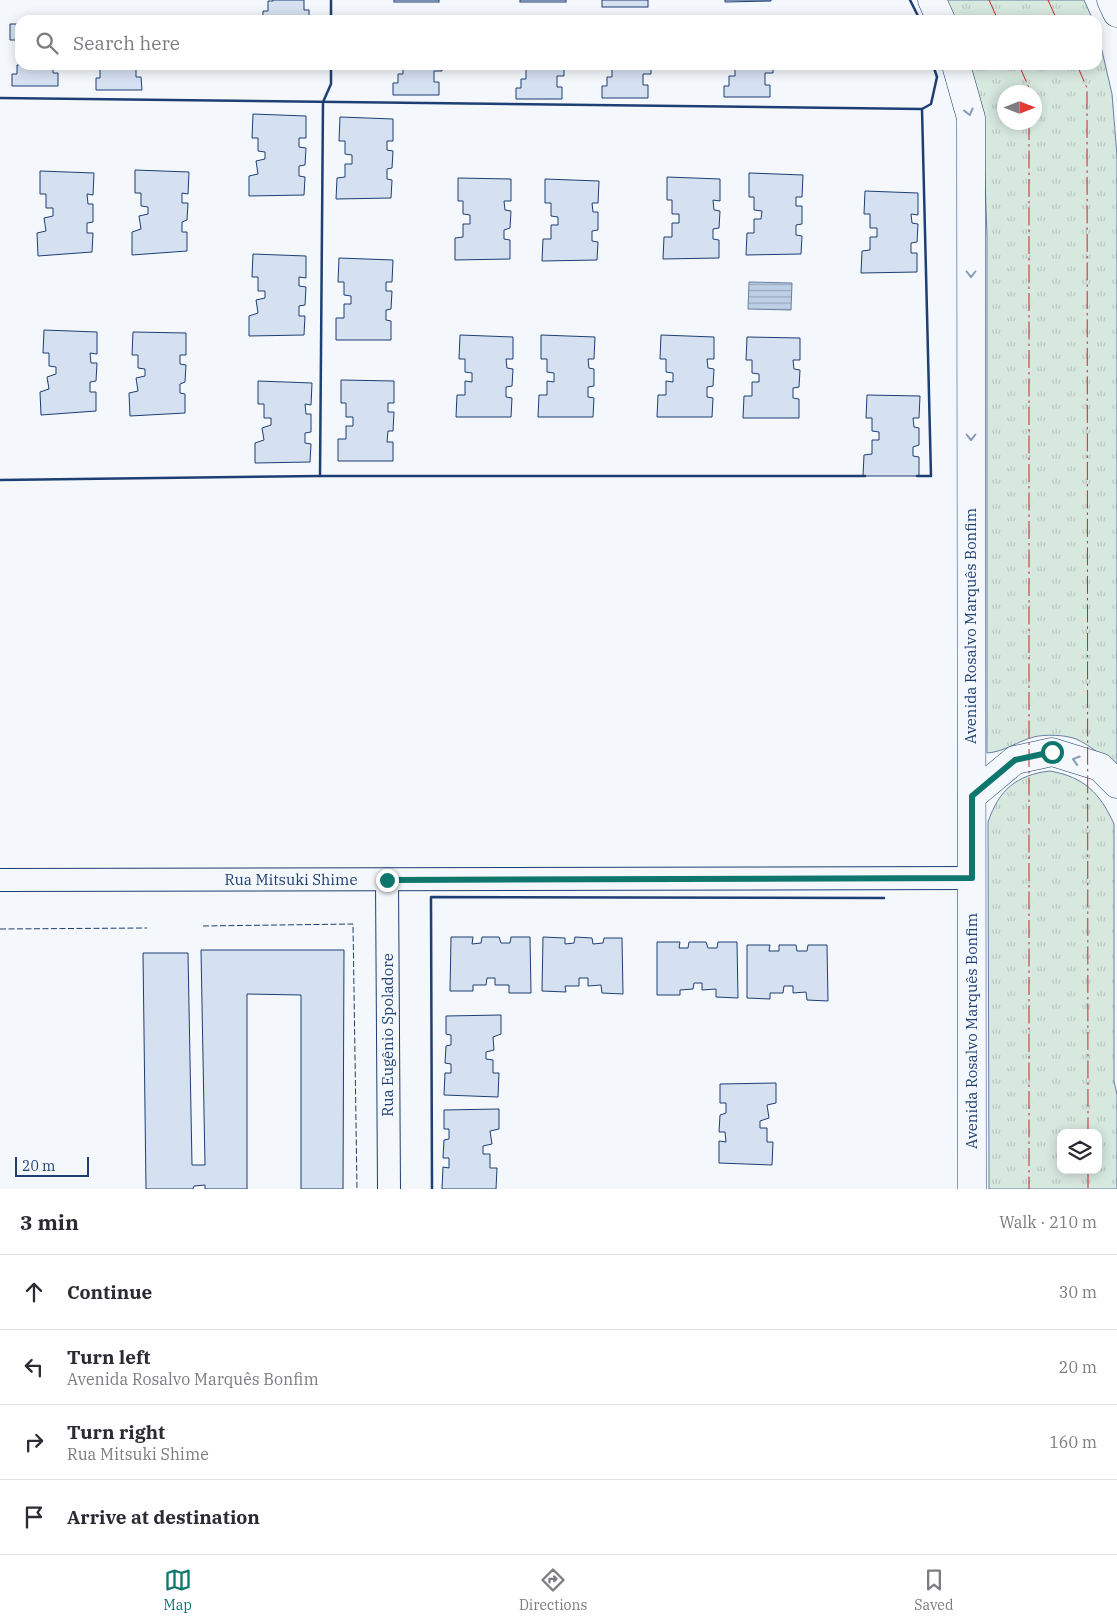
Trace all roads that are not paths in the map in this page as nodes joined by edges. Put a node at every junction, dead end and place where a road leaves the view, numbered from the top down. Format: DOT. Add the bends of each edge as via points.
graph roads {
  1 [pos="932,0"];
  2 [pos="1111,0"];
  3 [pos="1117,13"];
  4 [pos="939,15"];
  5 [pos="957,70"];
  6 [pos="1117,784"];
  7 [pos="972,796"];
  8 [pos="972,878"];
  9 [pos="0,880"];
  10 [pos="387,880"];
  11 [pos="389,1189"];
  12 [pos="972,1189"];
  1 -- 4 [label="street"];
  2 -- 3 [label="street"];
  5 -- 7 [label="street, Avenida Rosalvo Marquês Bonfim, one-way" via="971,118"];
  6 -- 7 [label="street, one-way" via="1100,767 1052,752 1015,760"];
  7 -- 8 [label="street, Avenida Rosalvo Marquês Bonfim"];
  8 -- 10 [label="street, Rua Mitsuki Shime"];
  8 -- 12 [label="street, Avenida Rosalvo Marquês Bonfim"];
  9 -- 10 [label="street, Rua Mitsuki Shime"];
  10 -- 11 [label="street, Rua Eugênio Spoladore"];
}
